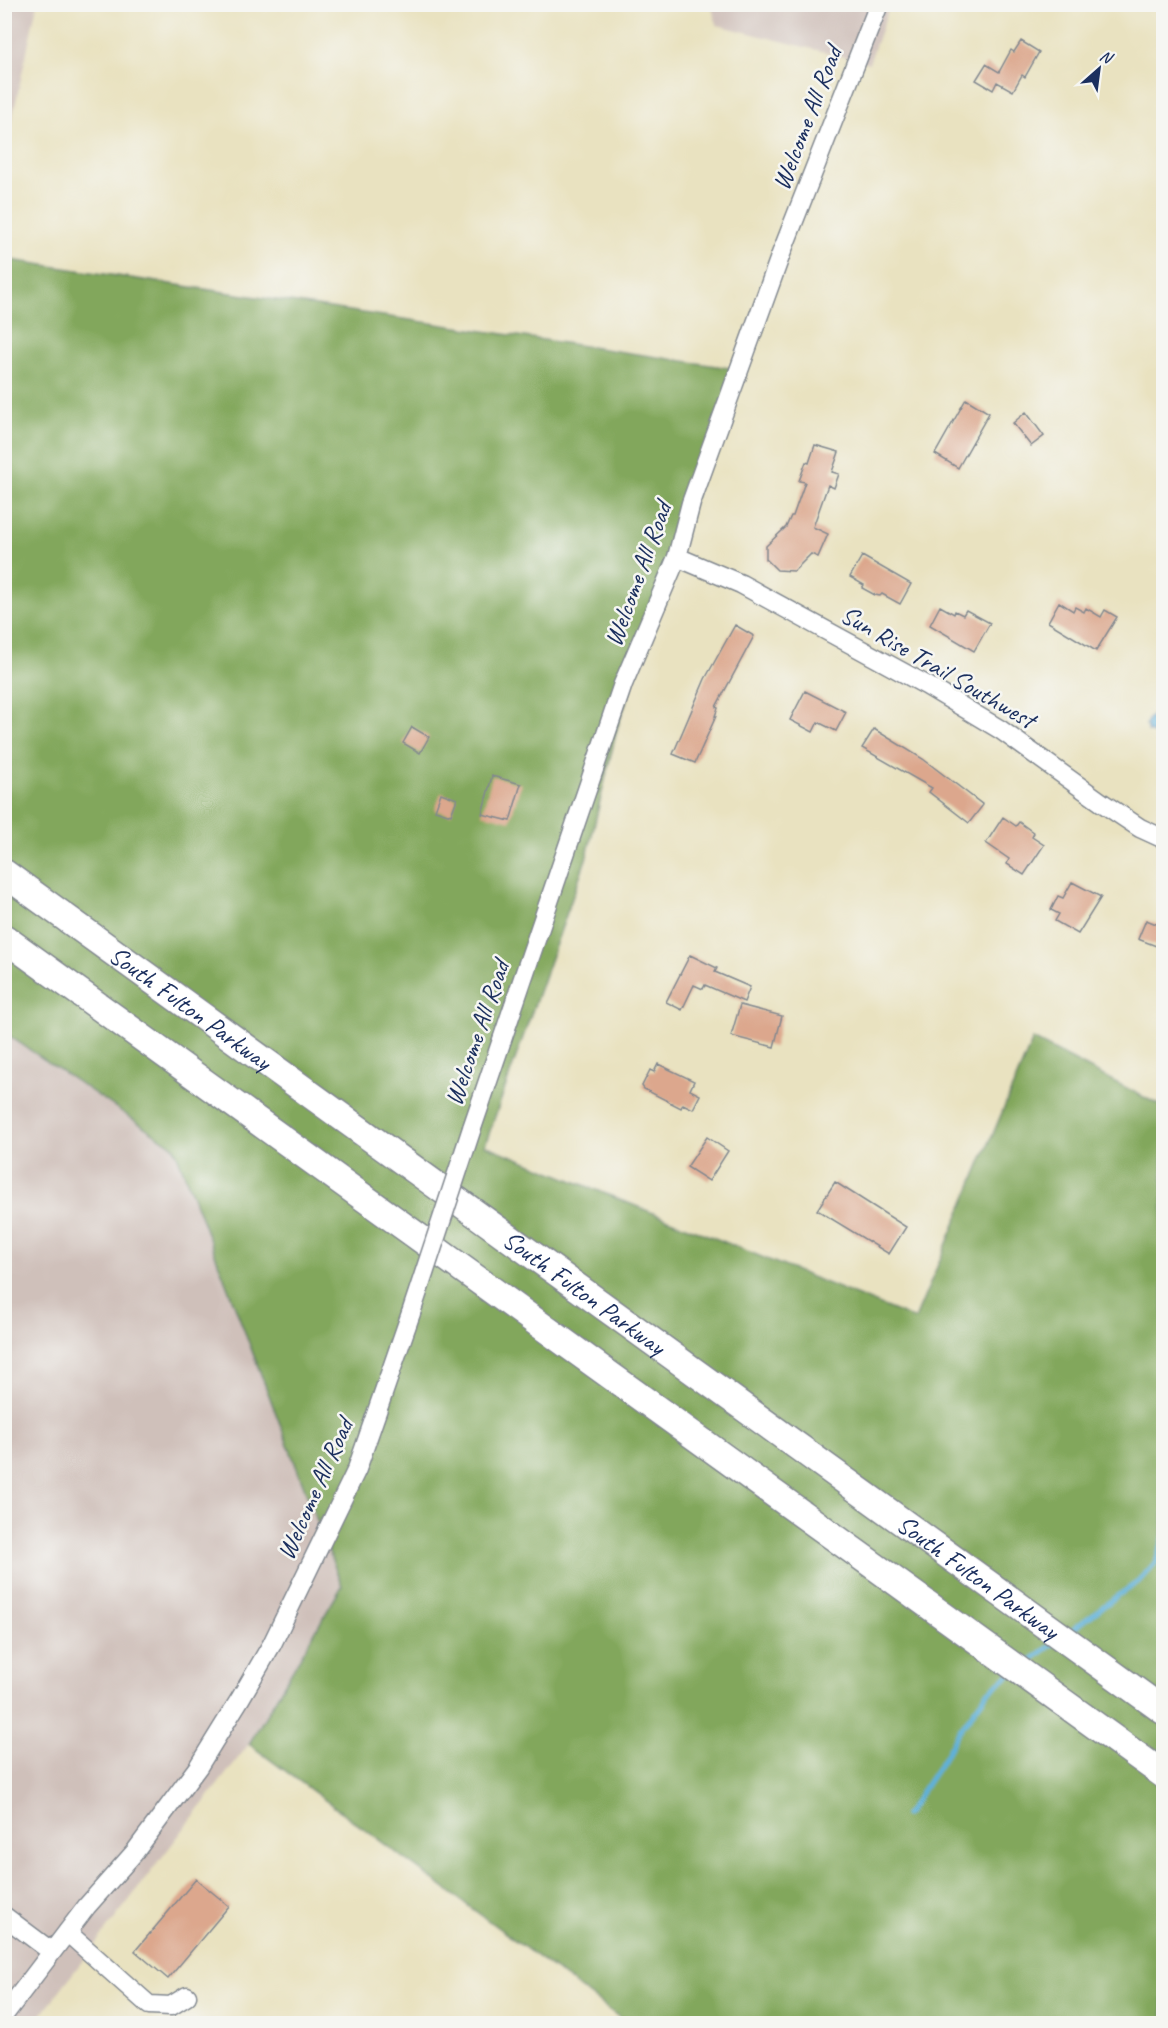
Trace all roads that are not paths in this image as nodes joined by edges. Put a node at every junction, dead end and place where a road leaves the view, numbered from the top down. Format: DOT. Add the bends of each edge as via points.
graph roads {
  1 [pos="879,4"];
  2 [pos="677,557"];
  3 [pos="1164,839"];
  4 [pos="4,873"];
  5 [pos="4,938"];
  6 [pos="1164,1711"];
  7 [pos="1164,1775"];
  8 [pos="4,1916"];
  9 [pos="67,1932"];
  10 [pos="52,1952"];
  11 [pos="187,1996"];
  12 [pos="4,2015"];
  1 -- 2 [label="street, Welcome All Road" via="781,254 691,503"];
  2 -- 3 [label="street, Sun Rise Trail Southwest" via="741,584 926,685 1001,730 1110,809"];
  2 -- 9 [label="street, Welcome All Road, bridge" via="623,684 357,1468 272,1644 198,1767"];
  4 -- 6 [label="highway, South Fulton Parkway"];
  5 -- 7 [label="highway, South Fulton Parkway"];
  8 -- 10 [label="street"];
  9 -- 10 [label="street, Welcome All Road"];
  9 -- 11 [label="street" via="149,2005 171,2006"];
  10 -- 12 [label="street, Welcome All Road"];
}
